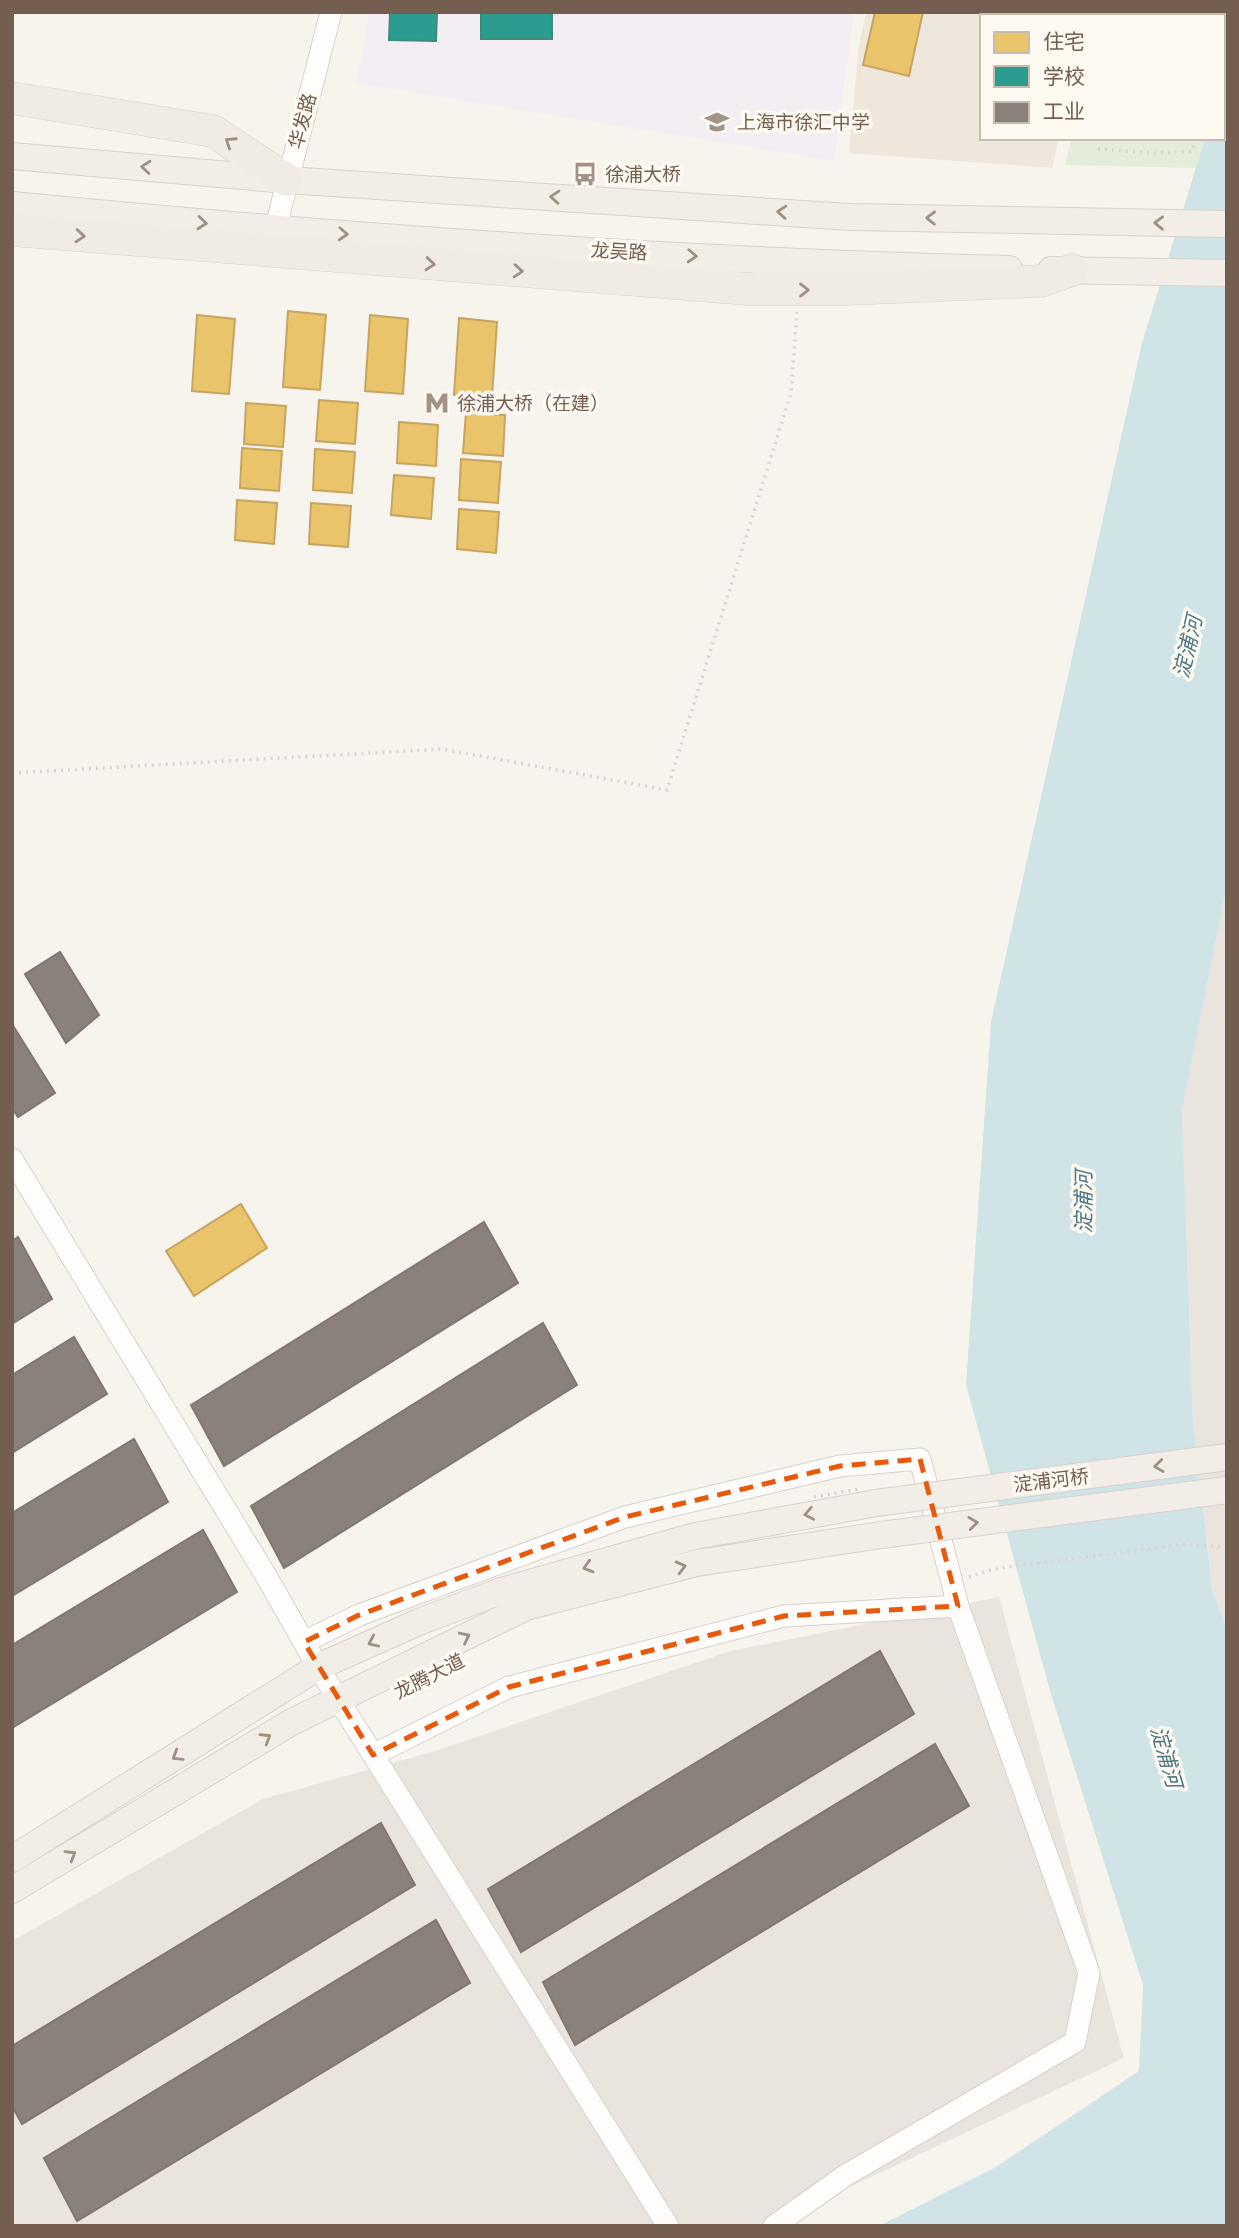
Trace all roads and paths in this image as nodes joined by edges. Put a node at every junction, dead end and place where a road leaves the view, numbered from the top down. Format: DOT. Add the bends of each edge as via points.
graph roads {
  1 [pos="331,12"];
  2 [pos="12,98"];
  3 [pos="1195,140"];
  4 [pos="1098,149"];
  5 [pos="12,156"];
  6 [pos="287,180"];
  7 [pos="12,205"];
  8 [pos="1227,224"];
  9 [pos="12,230"];
  10 [pos="275,230"];
  11 [pos="1072,270"];
  12 [pos="1227,273"];
  13 [pos="848,277"];
  14 [pos="798,290"];
  15 [pos="12,774"];
  16 [pos="12,1159"];
  17 [pos="1227,1457"];
  18 [pos="1227,1490"];
  19 [pos="881,1535"];
  20 [pos="1227,1548"];
  21 [pos="952,1583"];
  22 [pos="958,1606"];
  23 [pos="304,1642"];
  24 [pos="318,1667"];
  25 [pos="338,1699"];
  26 [pos="373,1755"];
  27 [pos="12,1859"];
  28 [pos="12,1890"];
  29 [pos="668,2226"];
  30 [pos="774,2226"];
  1 -- 6 [label="street, 华发路"];
  6 -- 2 [label="highway, one-way" via="213,131"];
  3 -- 4 [label="path" via="1192,150"];
  6 -- 5 [label="main road, one-way"];
  8 -- 6 [label="main road, one-way" via="850,217"];
  6 -- 10 [label="street, 华发路"];
  7 -- 10 [label="main road, 龙吴路, one-way"];
  9 -- 14 [label="highway, one-way" via="698,286"];
  10 -- 13 [label="main road, 龙吴路, one-way"];
  11 -- 12 [label="main road"];
  11 -- 13 [label="highway" via="1041,281"];
  14 -- 13 [label="highway, one-way"];
  14 -- 15 [label="path" via="791,393 667,790 442,749"];
  16 -- 23 [label="street"];
  17 -- 24 [label="main road, 淀浦河桥, one-way, bridge" via="876,1503 695,1536 501,1591"];
  19 -- 18 [label="main road, 淀浦河桥, one-way, bridge"];
  25 -- 19 [label="main road, 龙腾大道, one-way" via="526,1607 697,1563"];
  20 -- 21 [label="path" via="1186,1544 993,1569"];
  21 -- 22 [label="street"];
  21 -- 23 [label="street" via="920,1459 840,1466 625,1517 359,1615"];
  22 -- 26 [label="street" via="771,1619 509,1687"];
  22 -- 30 [label="street" via="1088,1973 1075,2042 846,2175"];
  23 -- 24 [label="street"];
  24 -- 25 [label="street"];
  24 -- 27 [label="main road, one-way"];
  25 -- 26 [label="street"];
  28 -- 25 [label="main road, 龙腾大道, one-way" via="290,1723"];
  26 -- 29 [label="street"];
}
